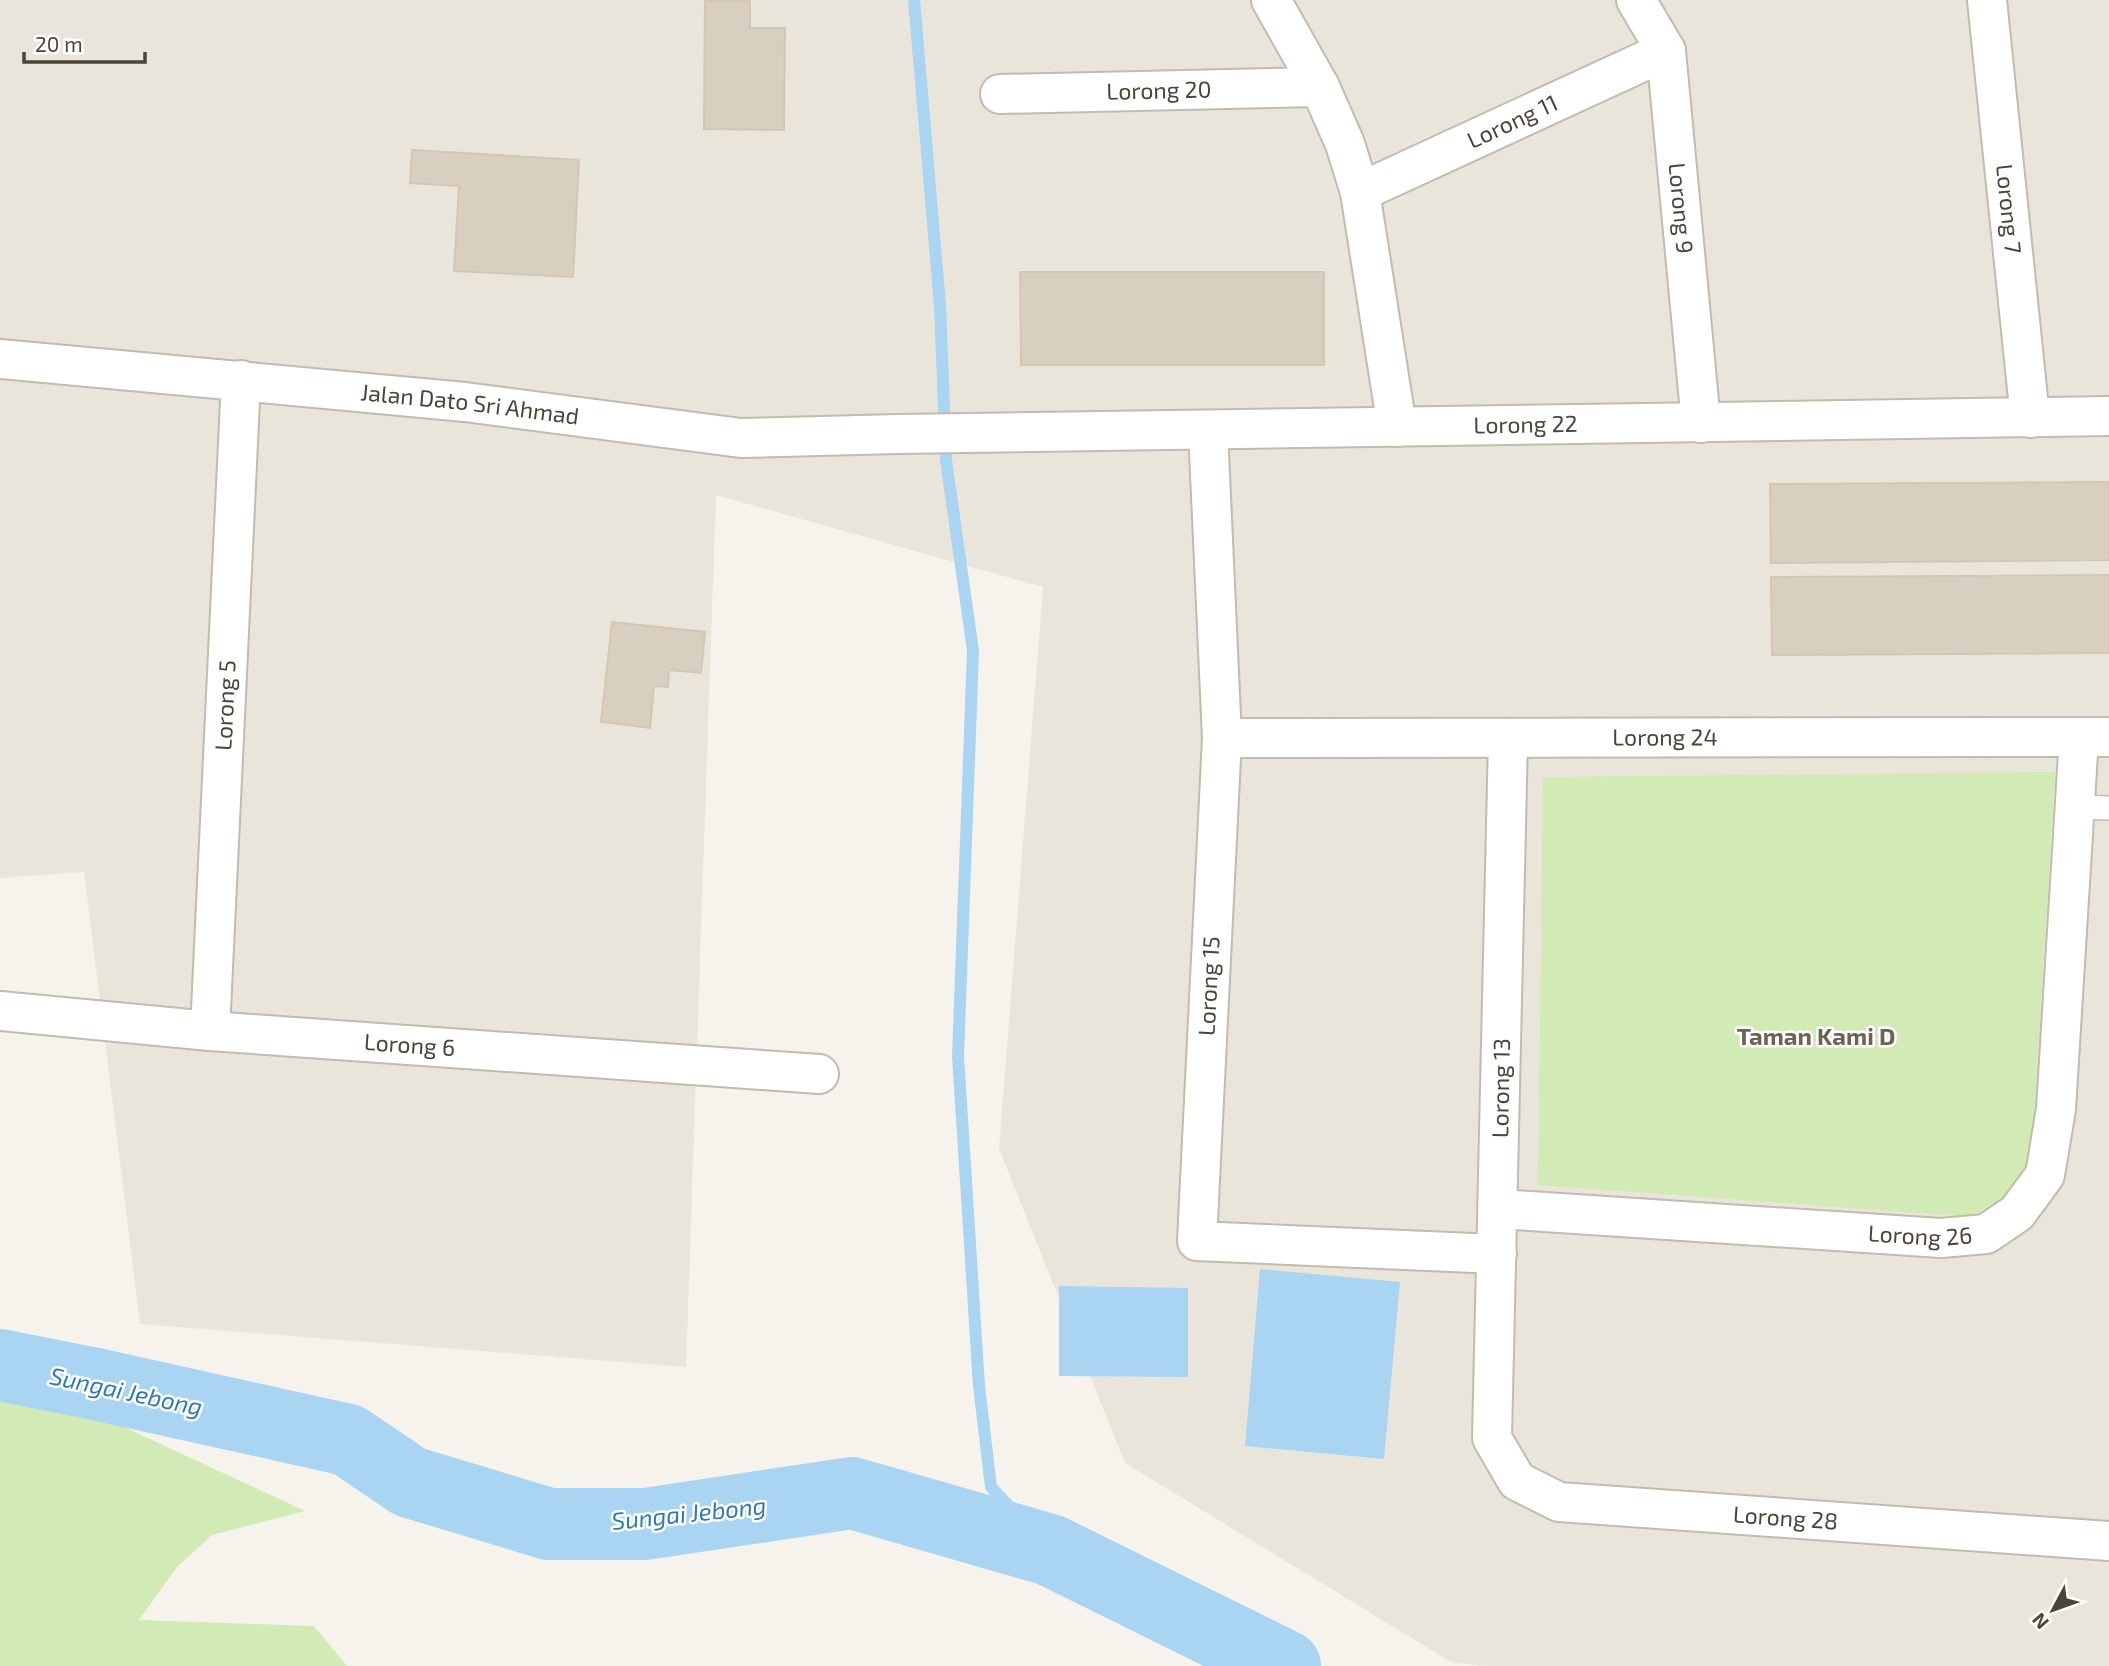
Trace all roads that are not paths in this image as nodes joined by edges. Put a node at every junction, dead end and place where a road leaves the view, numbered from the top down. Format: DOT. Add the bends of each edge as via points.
graph roads {
  1 [pos="1271,0"];
  2 [pos="1636,0"];
  3 [pos="1987,0"];
  4 [pos="1666,51"];
  5 [pos="1320,87"];
  6 [pos="1000,94"];
  7 [pos="1360,192"];
  8 [pos="0,359"];
  9 [pos="241,380"];
  10 [pos="2109,416"];
  11 [pos="2030,418"];
  12 [pos="1701,423"];
  13 [pos="1397,427"];
  14 [pos="1208,430"];
  15 [pos="941,434"];
  16 [pos="2094,737"];
  17 [pos="1222,738"];
  18 [pos="1508,738"];
  19 [pos="2092,808"];
  20 [pos="0,1011"];
  21 [pos="211,1031"];
  22 [pos="819,1074"];
  23 [pos="1499,1209"];
  24 [pos="1497,1254"];
  25 [pos="1492,1438"];
  26 [pos="2109,1541"];
  1 -- 5 [label="street"];
  2 -- 4 [label="street, Lorong 9"];
  3 -- 11 [label="street, Lorong 7"];
  4 -- 7 [label="street, Lorong 11"];
  4 -- 12 [label="street, Lorong 9"];
  5 -- 6 [label="street, Lorong 20"];
  5 -- 7 [label="street"];
  7 -- 13 [label="street"];
  8 -- 9 [label="street, Jalan Dato Sri Ahmad"];
  9 -- 15 [label="street, Jalan Dato Sri Ahmad" via="465,402 741,438"];
  9 -- 21 [label="street, Lorong 5"];
  10 -- 11 [label="street, Lorong 22"];
  11 -- 12 [label="street, Lorong 22"];
  12 -- 13 [label="street, Lorong 22"];
  13 -- 14 [label="street, Lorong 22"];
  14 -- 15 [label="street, Lorong 22"];
  14 -- 17 [label="street, Lorong 15"];
  16 -- 18 [label="street, Lorong 24"];
  16 -- 19 [label="street, Lorong 26"];
  17 -- 18 [label="street, Lorong 24"];
  17 -- 24 [label="street, Lorong 15" via="1196,1241"];
  18 -- 23 [label="street, Lorong 13"];
  19 -- 23 [label="street, Lorong 26" via="2045,1175 2018,1213 1986,1234 1941,1238"];
  20 -- 21 [label="street, Lorong 6"];
  21 -- 22 [label="street, Lorong 6"];
  23 -- 24 [label="street, Lorong 13"];
  24 -- 25 [label="street, Lorong 13"];
  25 -- 26 [label="street, Lorong 28" via="1517,1481 1559,1502"];
}
